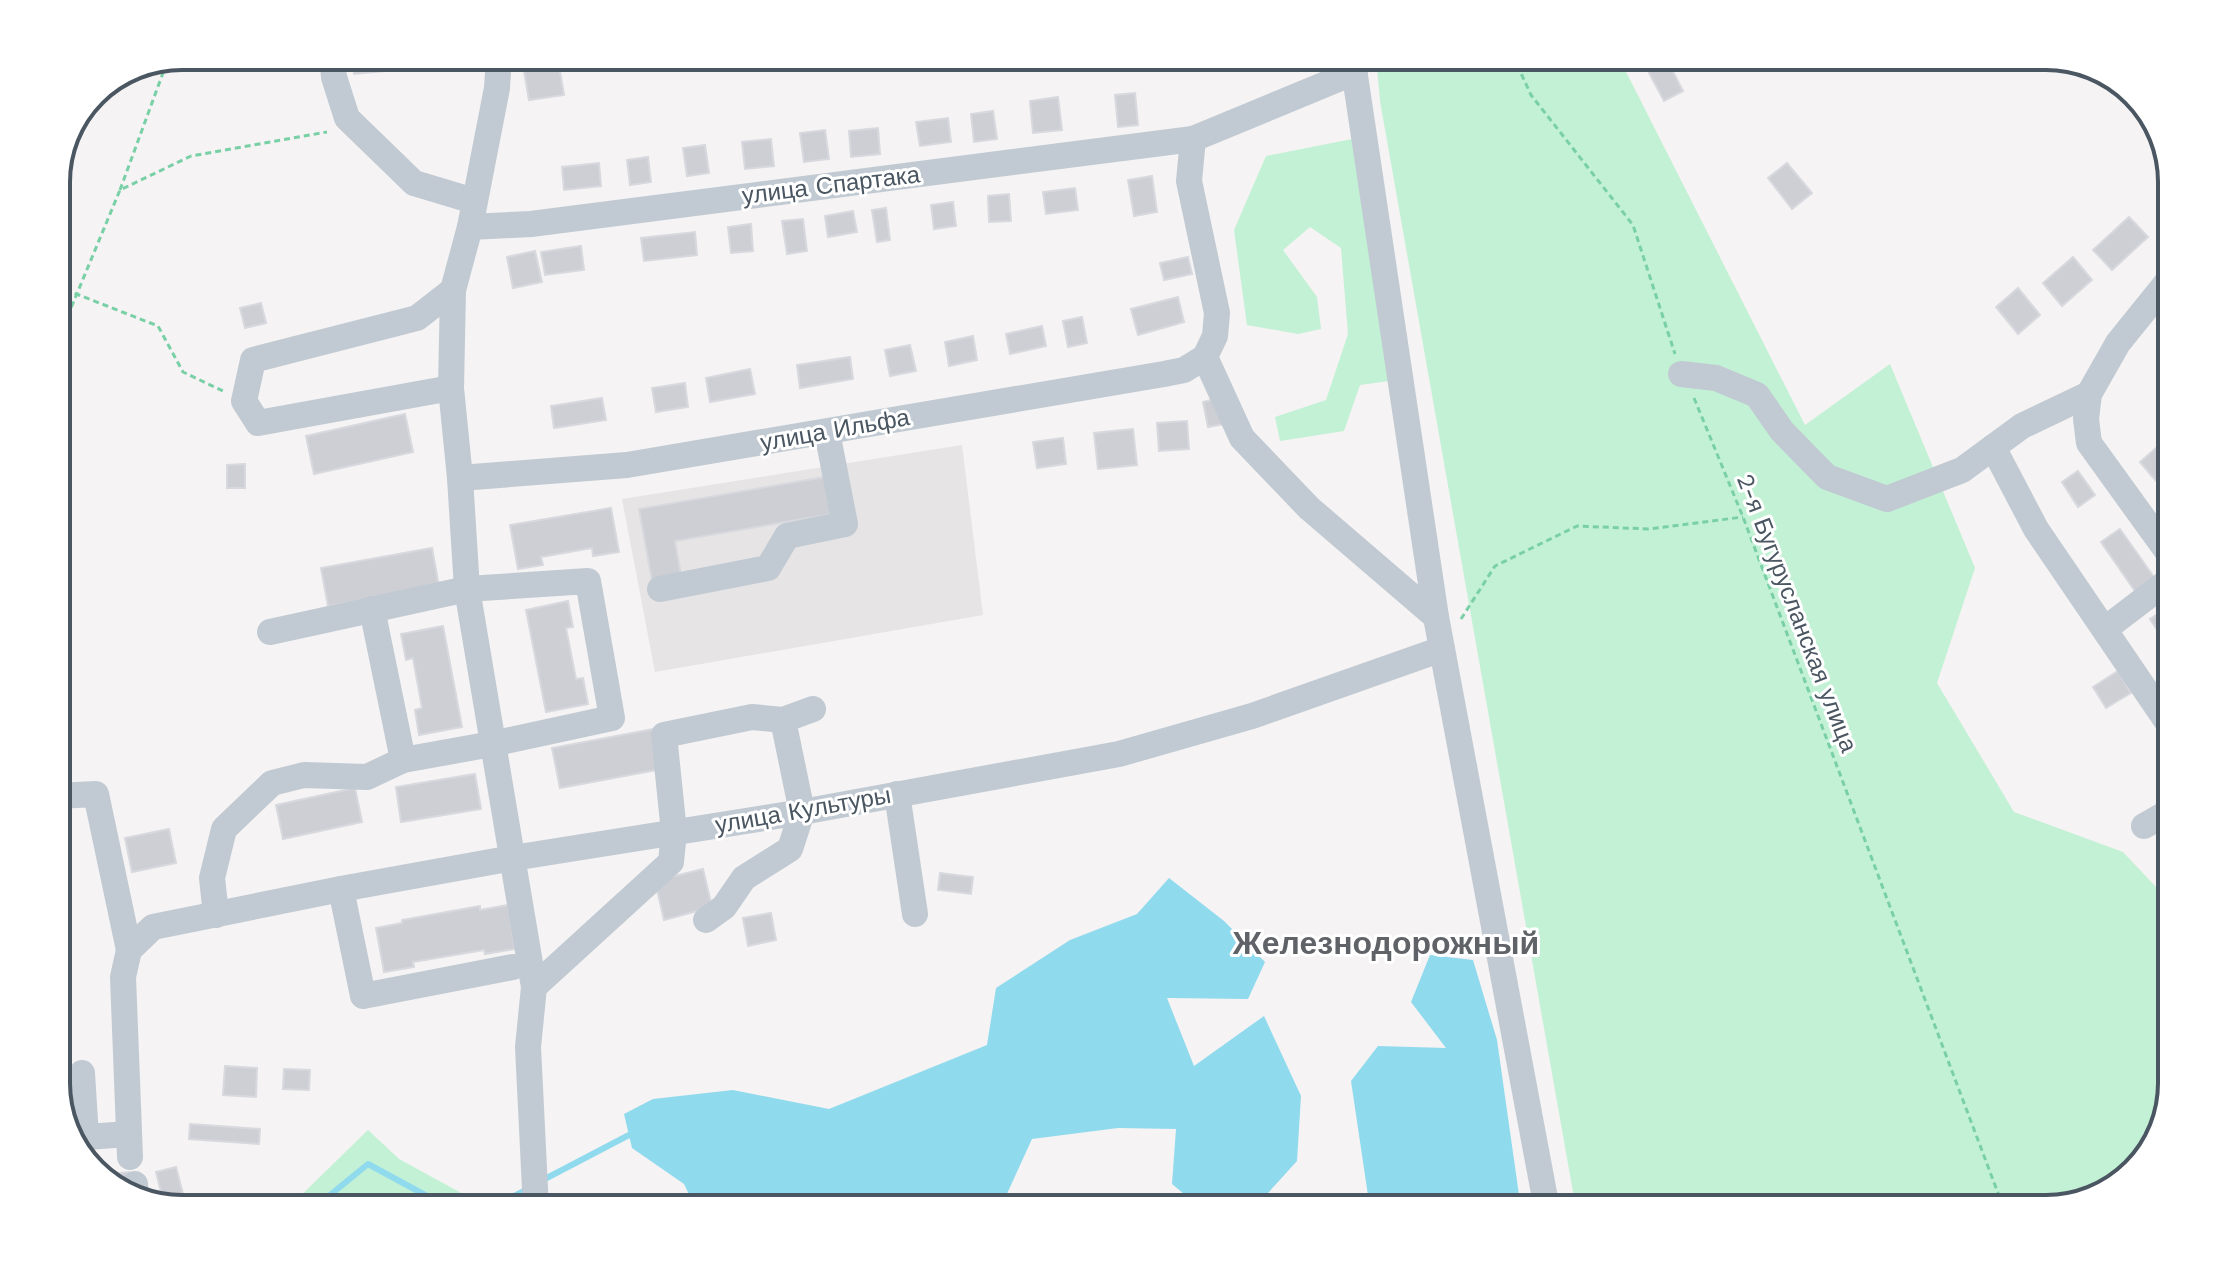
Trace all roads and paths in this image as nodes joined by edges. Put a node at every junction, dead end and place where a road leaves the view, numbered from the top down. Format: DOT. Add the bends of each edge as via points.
graph roads {
  1 [pos="333,70"];
  2 [pos="498,70"];
  3 [pos="1340,70"];
  4 [pos="1354,70"];
  5 [pos="1519,70"];
  6 [pos="163,72"];
  7 [pos="356,126"];
  8 [pos="1193,139"];
  9 [pos="120,190"];
  10 [pos="474,201"];
  11 [pos="470,227"];
  12 [pos="453,290"];
  13 [pos="70,292"];
  14 [pos="2158,293"];
  15 [pos="76,295"];
  16 [pos="70,310"];
  17 [pos="1205,357"];
  18 [pos="1681,374"];
  19 [pos="451,388"];
  20 [pos="2089,394"];
  21 [pos="244,401"];
  22 [pos="827,432"];
  23 [pos="1993,447"];
  24 [pos="460,478"];
  25 [pos="1743,517"];
  26 [pos="2158,539"];
  27 [pos="467,589"];
  28 [pos="660,589"];
  29 [pos="2158,589"];
  30 [pos="372,609"];
  31 [pos="1436,617"];
  32 [pos="2105,629"];
  33 [pos="270,632"];
  34 [pos="1442,649"];
  35 [pos="2158,708"];
  36 [pos="813,709"];
  37 [pos="783,720"];
  38 [pos="492,744"];
  39 [pos="403,760"];
  40 [pos="897,794"];
  41 [pos="70,795"];
  42 [pos="802,812"];
  43 [pos="2158,818"];
  44 [pos="2144,826"];
  45 [pos="674,832"];
  46 [pos="513,858"];
  47 [pos="341,889"];
  48 [pos="915,914"];
  49 [pos="216,915"];
  50 [pos="706,920"];
  51 [pos="129,950"];
  52 [pos="513,967"];
  53 [pos="534,987"];
  54 [pos="82,1073"];
  55 [pos="535,1195"];
  56 [pos="1544,1195"];
  57 [pos="1999,1195"];
  1 -- 7 [label="street" via="347,118"];
  2 -- 10 [label="street"];
  3 -- 8 [label="street, улица Спартака"];
  4 -- 31 [label="street"];
  5 -- 18 [label="path, 2-я Бугурусланская улица" via="1531,95 1633,225"];
  6 -- 9 [label="path"];
  7 -- 9 [label="path" via="191,156"];
  7 -- 10 [label="street" via="414,183"];
  8 -- 11 [label="street, улица Спартака" via="531,224"];
  8 -- 17 [label="street" via="1189,181 1217,313 1215,336"];
  9 -- 15 [label="path"];
  10 -- 11 [label="street"];
  11 -- 12 [label="street"];
  12 -- 19 [label="street"];
  12 -- 21 [label="street" via="417,318 253,360"];
  13 -- 15 [label="path"];
  14 -- 20 [label="street" via="2118,343"];
  15 -- 16 [label="path"];
  15 -- 21 [label="path" via="158,326 183,372"];
  17 -- 22 [label="street, улица Ильфа" via="1164,374"];
  17 -- 31 [label="street" via="1242,438 1309,508"];
  18 -- 23 [label="street" via="1716,378 1757,395 1782,431 1827,477 1887,499 1962,470"];
  18 -- 25 [label="path, 2-я Бугурусланская улица"];
  19 -- 21 [label="street" via="258,423"];
  19 -- 24 [label="street"];
  20 -- 23 [label="street" via="2022,426"];
  20 -- 26 [label="street" via="2089,443"];
  22 -- 24 [label="street, улица Ильфа" via="627,465"];
  22 -- 28 [label="street" via="845,524 787,536 768,568"];
  23 -- 32 [label="street" via="2036,529"];
  24 -- 27 [label="street"];
  25 -- 34 [label="path" via="1648,529 1577,526 1495,566"];
  25 -- 57 [label="path, 2-я Бугурусланская улица"];
  27 -- 30 [label="street"];
  27 -- 38 [label="street"];
  27 -- 38 [label="street" via="588,581 612,718"];
  29 -- 32 [label="street"];
  30 -- 33 [label="street"];
  30 -- 39 [label="street"];
  31 -- 34 [label="street"];
  32 -- 35 [label="street"];
  34 -- 40 [label="street, улица Культуры" via="1252,716 1119,754"];
  34 -- 56 [label="street"];
  36 -- 37 [label="street"];
  37 -- 42 [label="street"];
  37 -- 45 [label="street" via="752,717 664,735"];
  38 -- 39 [label="street"];
  38 -- 46 [label="street"];
  39 -- 49 [label="street" via="367,777 304,775 272,783 224,829 212,878"];
  40 -- 42 [label="street, улица Культуры"];
  40 -- 48 [label="street"];
  41 -- 51 [label="street" via="96,794"];
  42 -- 45 [label="street, улица Культуры"];
  42 -- 50 [label="street" via="790,849 744,878 724,907"];
  43 -- 44 [label="street"];
  45 -- 46 [label="street, улица Культуры"];
  45 -- 53 [label="street" via="671,862"];
  46 -- 47 [label="street, улица Культуры"];
  46 -- 53 [label="street"];
  47 -- 49 [label="street, улица Культуры"];
  47 -- 52 [label="street" via="363,996"];
  49 -- 51 [label="street, улица Культуры" via="153,927"];
  51 -- 54 [label="street" via="123,977 130,1146 86,1137"];
  53 -- 55 [label="street" via="528,1047"];
}
